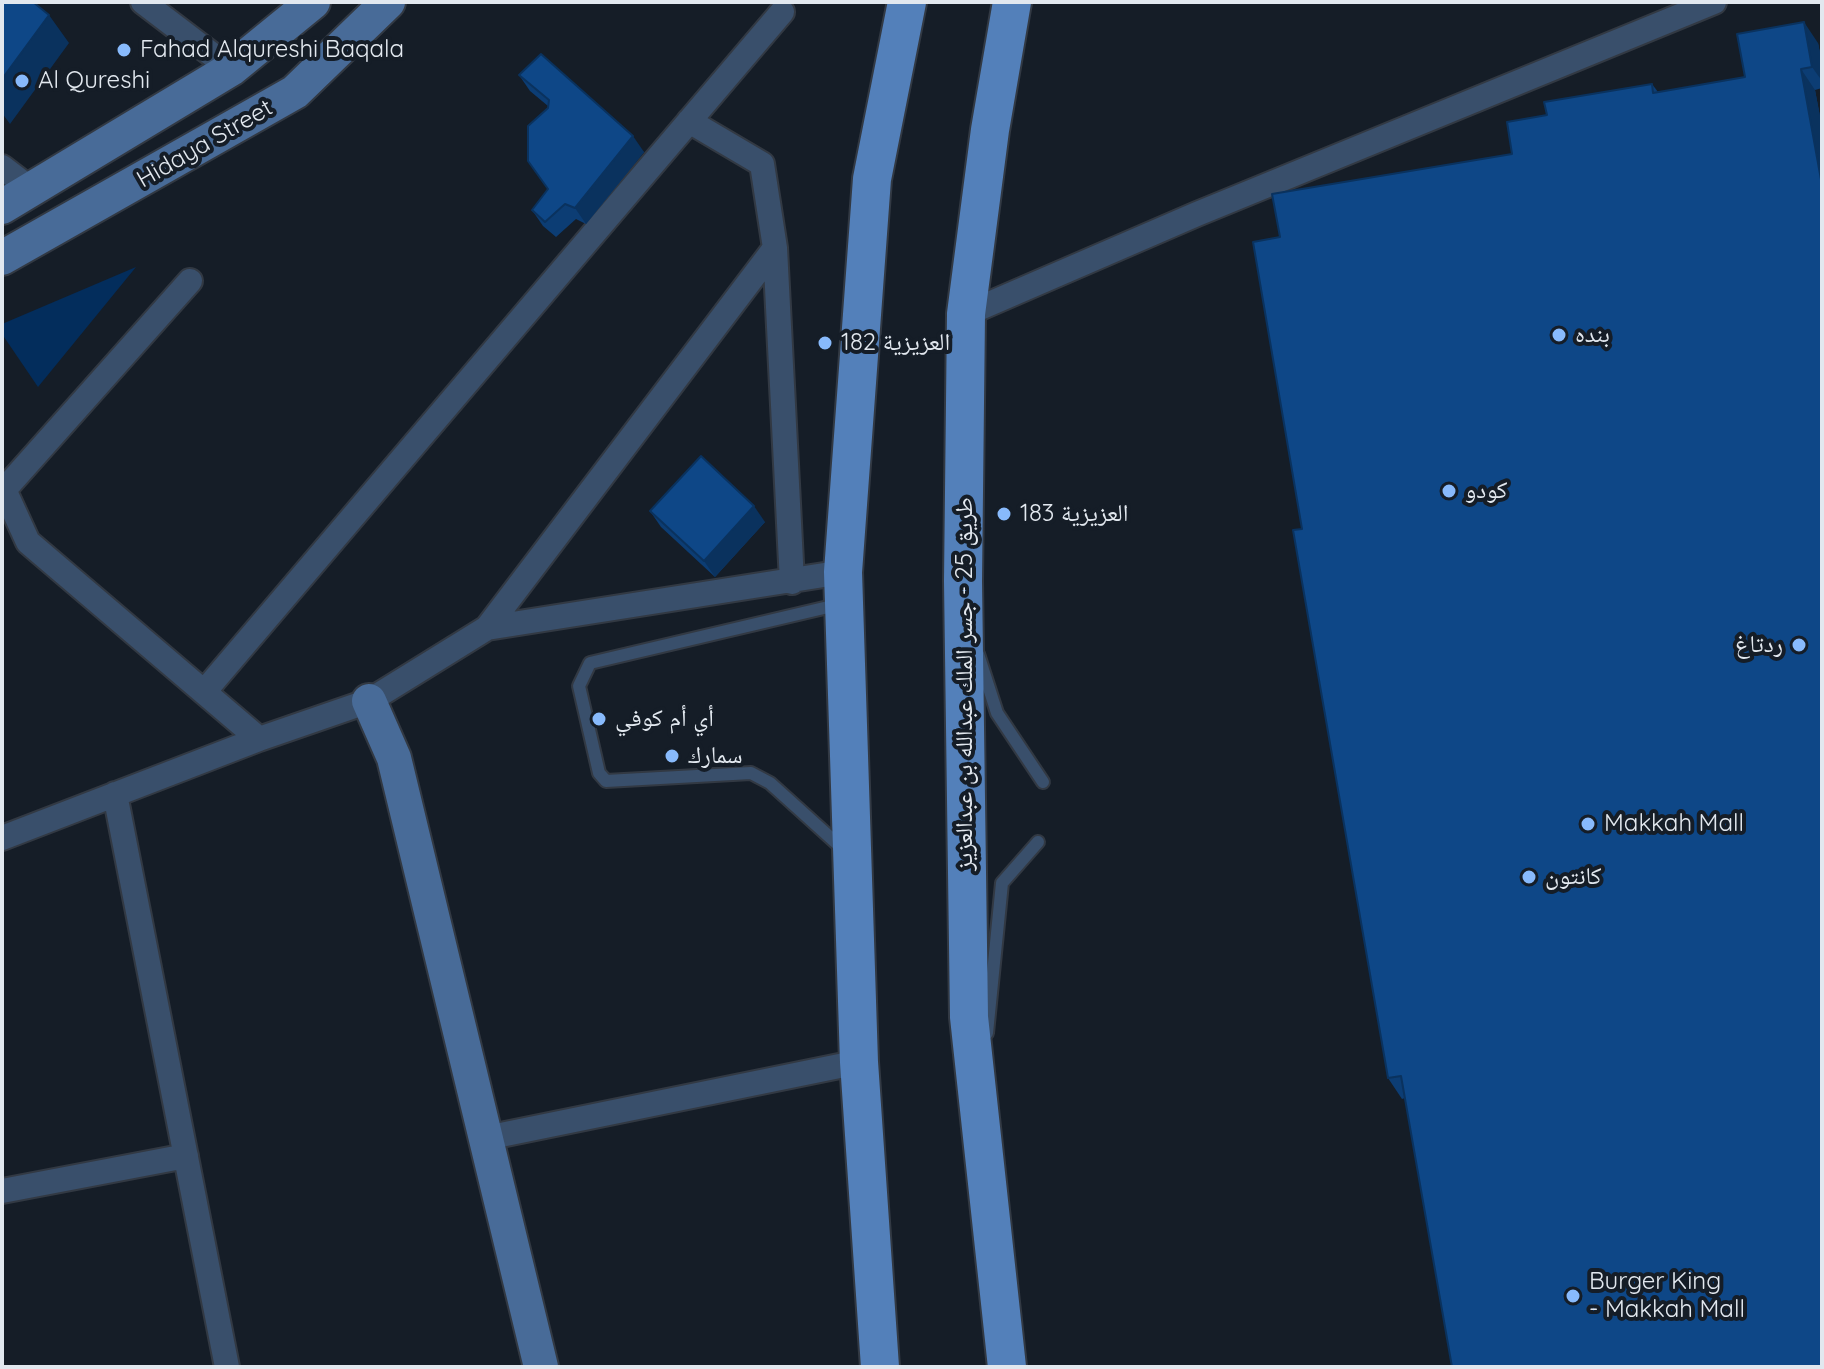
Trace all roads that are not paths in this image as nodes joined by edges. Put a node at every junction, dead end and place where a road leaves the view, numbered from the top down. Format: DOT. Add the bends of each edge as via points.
graph roads {
  1 [pos="143,2"];
  2 [pos="313,2"];
  3 [pos="388,2"];
  4 [pos="907,2"];
  5 [pos="1012,2"];
  6 [pos="1714,2"];
  7 [pos="782,12"];
  8 [pos="231,69"];
  9 [pos="689,121"];
  10 [pos="2,167"];
  11 [pos="32,190"];
  12 [pos="2,207"];
  13 [pos="775,248"];
  14 [pos="2,258"];
  15 [pos="190,281"];
  16 [pos="966,314"];
  17 [pos="3,488"];
  18 [pos="792,582"];
  19 [pos="844,588"];
  20 [pos="963,607"];
  21 [pos="487,628"];
  22 [pos="204,692"];
  23 [pos="369,701"];
  24 [pos="259,739"];
  25 [pos="1043,782"];
  26 [pos="115,794"];
  27 [pos="2,838"];
  28 [pos="1038,842"];
  29 [pos="853,857"];
  30 [pos="859,1062"];
  31 [pos="979,1108"];
  32 [pos="486,1138"];
  33 [pos="186,1156"];
  34 [pos="2,1191"];
  35 [pos="227,1367"];
  36 [pos="541,1367"];
  37 [pos="880,1367"];
  38 [pos="1007,1367"];
  1 -- 8 [label="street"];
  2 -- 8 [label="main road, Hidaya Street"];
  3 -- 14 [label="main road, Hidaya Street" via="295,92"];
  4 -- 19 [label="main road" via="872,179"];
  5 -- 16 [label="main road, طريق 25 - جسر الملك عبدالله بن عبدالعزيز"];
  6 -- 16 [label="street"];
  7 -- 9 [label="street"];
  8 -- 11 [label="main road, Hidaya Street"];
  9 -- 13 [label="street" via="762,164"];
  9 -- 22 [label="street"];
  10 -- 11 [label="street"];
  11 -- 12 [label="main road, Hidaya Street"];
  13 -- 18 [label="street"];
  13 -- 21 [label="street"];
  15 -- 17 [label="street"];
  16 -- 20 [label="main road, طريق 25 - جسر الملك عبدالله بن عبدالعزيز"];
  17 -- 22 [label="street" via="28,542"];
  18 -- 19 [label="street"];
  18 -- 21 [label="street"];
  19 -- 29 [label="main road"];
  19 -- 29 [label="lane" via="590,663 579,686 599,773 606,781 751,773 770,783"];
  20 -- 25 [label="lane" via="997,713"];
  20 -- 31 [label="main road, طريق 25 - جسر الملك عبدالله بن عبدالعزيز" via="969,1017"];
  21 -- 23 [label="street"];
  22 -- 24 [label="street"];
  23 -- 24 [label="street"];
  23 -- 32 [label="main road" via="394,758"];
  24 -- 26 [label="street"];
  26 -- 27 [label="street"];
  26 -- 33 [label="street"];
  28 -- 31 [label="lane" via="1002,883"];
  29 -- 30 [label="main road"];
  30 -- 32 [label="street"];
  30 -- 37 [label="main road"];
  31 -- 38 [label="main road, طريق 25 - جسر الملك عبدالله بن عبدالعزيز"];
  32 -- 36 [label="main road"];
  33 -- 34 [label="street"];
  33 -- 35 [label="street"];
}
